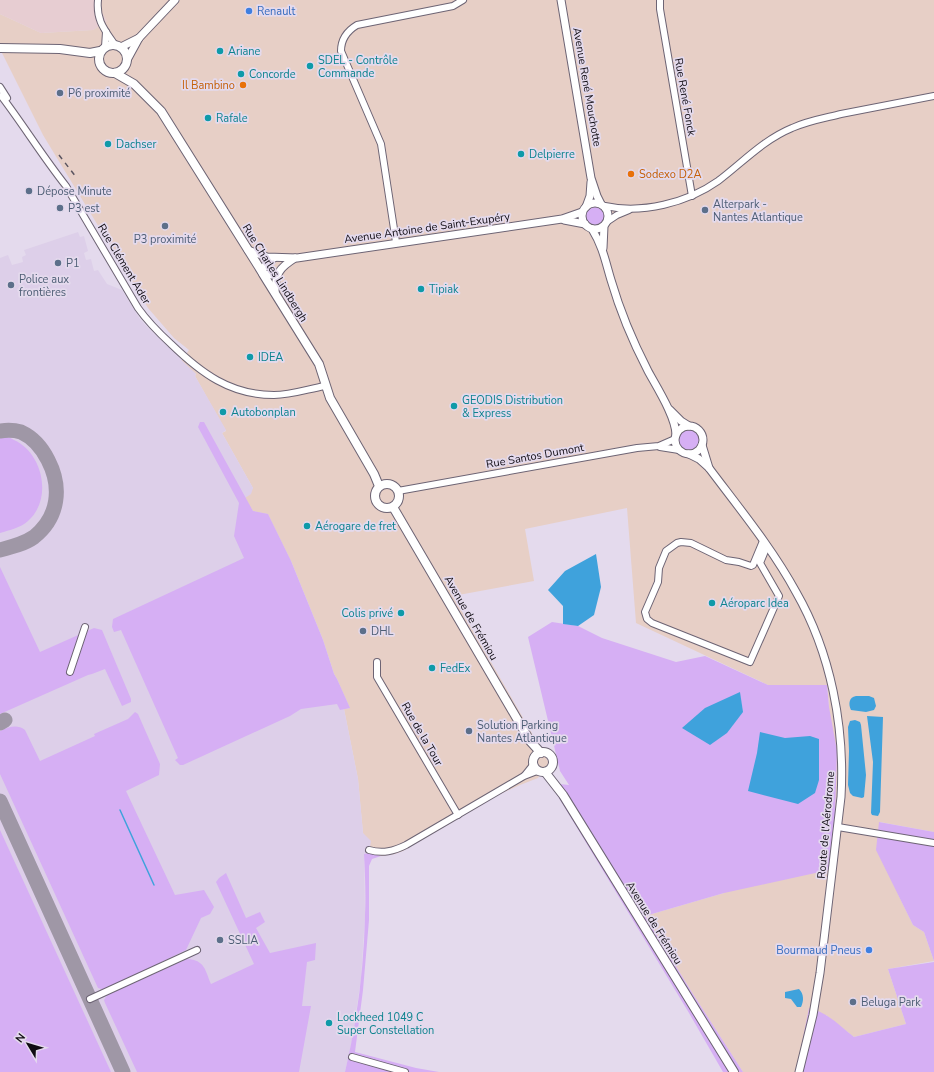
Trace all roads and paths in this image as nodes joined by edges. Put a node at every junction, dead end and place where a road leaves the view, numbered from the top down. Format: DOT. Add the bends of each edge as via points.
graph roads {
  1 [pos="98,0"];
  2 [pos="175,0"];
  3 [pos="463,0"];
  4 [pos="561,0"];
  5 [pos="660,0"];
  6 [pos="106,32"];
  7 [pos="139,38"];
  8 [pos="118,46"];
  9 [pos="0,48"];
  10 [pos="33,49"];
  11 [pos="49,49"];
  12 [pos="102,49"];
  13 [pos="0,55"];
  14 [pos="126,63"];
  15 [pos="99,64"];
  16 [pos="115,73"];
  17 [pos="134,84"];
  18 [pos="0,87"];
  19 [pos="0,96"];
  20 [pos="934,96"];
  21 [pos="591,178"];
  22 [pos="66,186"];
  23 [pos="692,196"];
  24 [pos="603,205"];
  25 [pos="634,208"];
  26 [pos="584,209"];
  27 [pos="562,219"];
  28 [pos="585,224"];
  29 [pos="606,224"];
  30 [pos="592,229"];
  31 [pos="396,242"];
  32 [pos="248,250"];
  33 [pos="603,251"];
  34 [pos="274,258"];
  35 [pos="295,258"];
  36 [pos="262,273"];
  37 [pos="278,273"];
  38 [pos="275,293"];
  39 [pos="325,386"];
  40 [pos="668,409"];
  41 [pos="689,426"];
  42 [pos="675,437"];
  43 [pos="702,445"];
  44 [pos="659,446"];
  45 [pos="679,450"];
  46 [pos="689,454"];
  47 [pos="709,468"];
  48 [pos="378,486"];
  49 [pos="398,490"];
  50 [pos="392,506"];
  51 [pos="765,544"];
  52 [pos="85,627"];
  53 [pos="377,662"];
  54 [pos="70,672"];
  55 [pos="540,764"];
  56 [pos="458,815"];
  57 [pos="838,827"];
  58 [pos="934,843"];
  59 [pos="369,850"];
  60 [pos="197,950"];
  61 [pos="90,999"];
  62 [pos="352,1057"];
  63 [pos="405,1072"];
  64 [pos="734,1072"];
  65 [pos="800,1072"];
  1 -- 6 [label="street" via="99,20"];
  2 -- 7 [label="street"];
  3 -- 31 [label="street" via="453,6 357,25 351,28 342,40 341,51 381,144"];
  4 -- 21 [label="street, Avenue René Mouchotte"];
  5 -- 23 [label="street, Rue René Fonck"];
  6 -- 8 [label="street"];
  6 -- 12 [label="street"];
  7 -- 8 [label="street"];
  7 -- 14 [label="street"];
  8 -- 12 [label="main road"];
  8 -- 14 [label="main road" via="126,53"];
  9 -- 10 [label="main road"];
  10 -- 11 [label="main road"];
  10 -- 13 [label="main road"];
  11 -- 12 [label="main road" via="90,53"];
  11 -- 15 [label="main road" via="89,58"];
  12 -- 15 [label="main road" via="98,58"];
  14 -- 16 [label="main road"];
  14 -- 17 [label="main road, Rue Charles Lindbergh"];
  15 -- 16 [label="main road" via="106,72"];
  16 -- 17 [label="main road, Rue Charles Lindbergh"];
  17 -- 32 [label="main road, Rue Charles Lindbergh" via="166,119"];
  18 -- 22 [label="street, Rue Clément Ader"];
  19 -- 22 [label="street, Rue Clément Ader"];
  20 -- 23 [label="street" via="824,118 792,128 759,147 717,182"];
  21 -- 24 [label="street, Avenue René Mouchotte"];
  21 -- 26 [label="street, Avenue René Mouchotte" via="590,196"];
  22 -- 39 [label="street, Rue Clément Ader" via="138,308 152,326 198,369 223,384 261,394 289,394"];
  23 -- 25 [label="street" via="671,204"];
  24 -- 25 [label="street"];
  24 -- 26 [label="street" via="592,203"];
  24 -- 29 [label="street" via="609,214"];
  25 -- 29 [label="street" via="617,215"];
  26 -- 27 [label="street, Avenue Antoine de Saint-Exupéry"];
  26 -- 28 [label="street" via="582,220"];
  27 -- 28 [label="street, Avenue Antoine de Saint-Exupéry"];
  27 -- 31 [label="street, Avenue Antoine de Saint-Exupéry"];
  28 -- 30 [label="street"];
  29 -- 30 [label="street" via="596,230"];
  29 -- 33 [label="street"];
  30 -- 33 [label="street"];
  31 -- 35 [label="street, Avenue Antoine de Saint-Exupéry"];
  32 -- 34 [label="street, Avenue Antoine de Saint-Exupéry"];
  32 -- 36 [label="main road, Rue Charles Lindbergh"];
  33 -- 40 [label="street" via="611,280 632,334"];
  34 -- 35 [label="street, Avenue Antoine de Saint-Exupéry"];
  34 -- 36 [label="street" via="266,264"];
  35 -- 37 [label="street"];
  36 -- 37 [label="street"];
  36 -- 38 [label="main road, Rue Charles Lindbergh"];
  37 -- 38 [label="street"];
  38 -- 39 [label="main road, Rue Charles Lindbergh" via="319,364"];
  39 -- 48 [label="main road, Rue Charles Lindbergh" via="374,474"];
  40 -- 41 [label="street"];
  40 -- 42 [label="street" via="676,430"];
  41 -- 42 [label="street" via="678,430"];
  41 -- 43 [label="street" via="702,433"];
  42 -- 44 [label="street, Rue Santos Dumont"];
  42 -- 45 [label="street"];
  43 -- 46 [label="street" via="697,451"];
  43 -- 47 [label="street, Route de l'Aérodrome"];
  44 -- 45 [label="street"];
  44 -- 49 [label="street, Rue Santos Dumont"];
  45 -- 46 [label="street"];
  46 -- 47 [label="street, Route de l'Aérodrome"];
  47 -- 51 [label="street, Route de l'Aérodrome"];
  48 -- 49 [label="main road" via="389,483"];
  48 -- 50 [label="main road" via="374,493 375,501 381,507"];
  49 -- 50 [label="main road" via="398,501"];
  50 -- 55 [label="main road, Avenue de Frémiou" via="530,741"];
  51 -- 51 [label="street" via="760,563 779,596 751,662 652,623 647,618 645,612 658,582 659,568 670,547 679,542 687,542 726,560 752,566"];
  51 -- 57 [label="street, Route de l'Aérodrome" via="797,593 828,669 836,705 840,742 842,782"];
  52 -- 54 [label="street"];
  53 -- 56 [label="street, Rue de la Tour" via="377,678"];
  55 -- 56 [label="street"];
  55 -- 64 [label="main road, Avenue de Frémiou" via="556,785"];
  56 -- 59 [label="street" via="394,851"];
  57 -- 58 [label="street"];
  57 -- 65 [label="street, Route de l'Aérodrome" via="820,973"];
  60 -- 61 [label="street"];
  62 -- 63 [label="street"];
}
